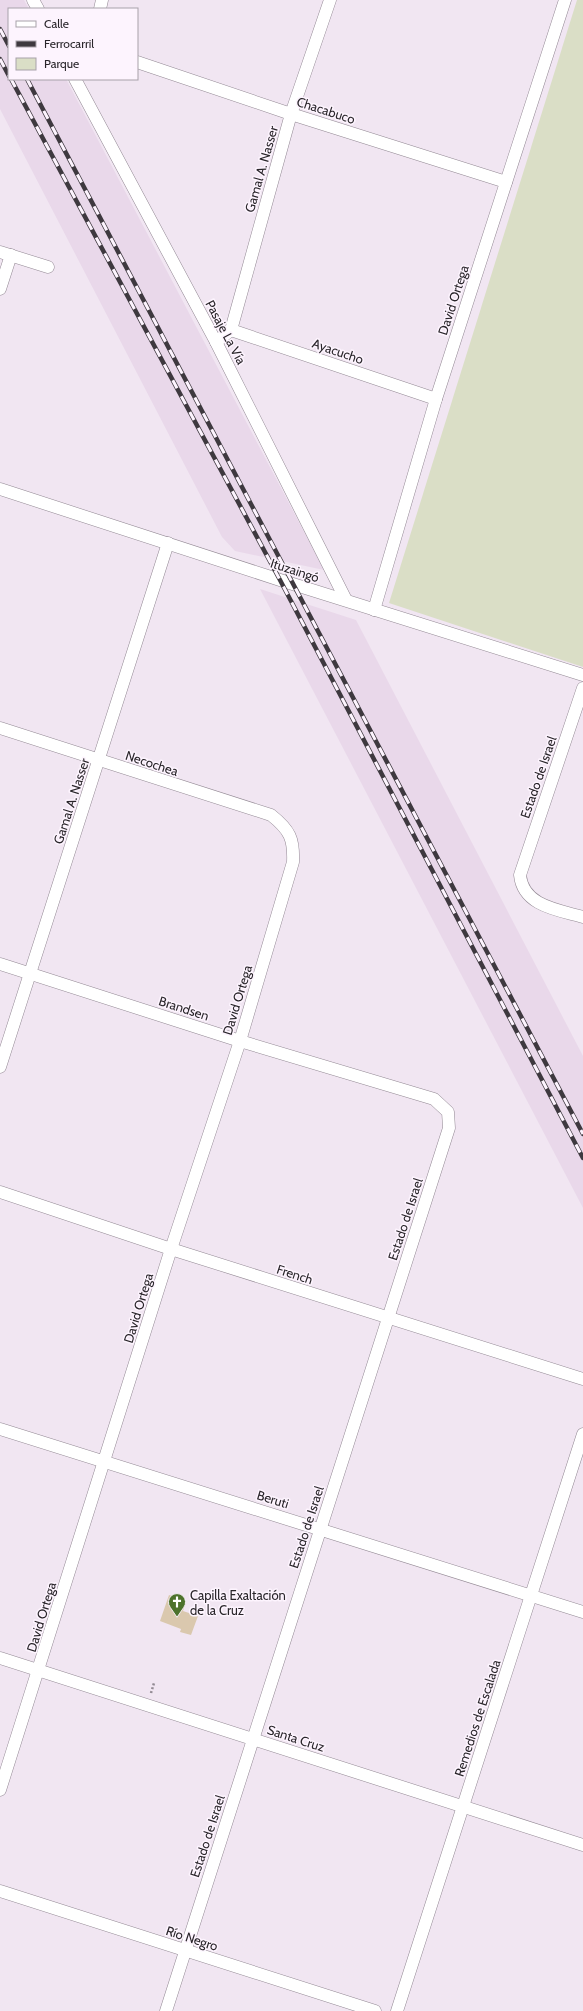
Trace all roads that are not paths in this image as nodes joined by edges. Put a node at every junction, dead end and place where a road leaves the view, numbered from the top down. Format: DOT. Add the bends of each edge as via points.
graph roads {
  1 [pos="330,0"];
  2 [pos="565,0"];
  3 [pos="138,62"];
  4 [pos="76,80"];
  5 [pos="292,114"];
  6 [pos="506,182"];
  7 [pos="5,253"];
  8 [pos="48,267"];
  9 [pos="0,289"];
  10 [pos="231,330"];
  11 [pos="216,342"];
  12 [pos="436,399"];
  13 [pos="0,489"];
  14 [pos="168,543"];
  15 [pos="346,600"];
  16 [pos="374,610"];
  17 [pos="583,675"];
  18 [pos="583,688"];
  19 [pos="0,728"];
  20 [pos="98,760"];
  21 [pos="289,833"];
  22 [pos="583,917"];
  23 [pos="0,964"];
  24 [pos="30,974"];
  25 [pos="240,1041"];
  26 [pos="0,1067"];
  27 [pos="448,1112"];
  28 [pos="0,1192"];
  29 [pos="171,1249"];
  30 [pos="388,1318"];
  31 [pos="583,1379"];
  32 [pos="0,1429"];
  33 [pos="583,1434"];
  34 [pos="104,1462"];
  35 [pos="321,1528"];
  36 [pos="531,1595"];
  37 [pos="583,1612"];
  38 [pos="0,1658"];
  39 [pos="38,1670"];
  40 [pos="253,1739"];
  41 [pos="0,1790"];
  42 [pos="463,1806"];
  43 [pos="583,1844"];
  44 [pos="0,1892"];
  45 [pos="185,1951"];
  46 [pos="166,2011"];
  47 [pos="375,2011"];
  48 [pos="397,2011"];
  1 -- 5 [label="street, Gamal A. Nasser"];
  2 -- 6 [label="street, David Ortega"];
  3 -- 5 [label="street, Chacabuco"];
  4 -- 11 [label="street, Pasaje La Vía"];
  5 -- 6 [label="street, Chacabuco"];
  5 -- 10 [label="street, Gamal A. Nasser"];
  6 -- 12 [label="street, David Ortega"];
  7 -- 8 [label="street"];
  7 -- 9 [label="street"];
  10 -- 11 [label="street"];
  10 -- 12 [label="street, Ayacucho"];
  11 -- 15 [label="street, Pasaje La Vía"];
  12 -- 16 [label="street, David Ortega"];
  13 -- 14 [label="street, Ituzaingó"];
  14 -- 15 [label="street, Ituzaingó"];
  14 -- 20 [label="street, Gamal A. Nasser"];
  15 -- 16 [label="street, Ituzaingó"];
  16 -- 17 [label="street, Ituzaingó"];
  18 -- 22 [label="street, Estado de Israel" via="520,875 526,893 535,900 546,907"];
  19 -- 20 [label="street, Necochea"];
  20 -- 21 [label="street, Necochea" via="271,815"];
  20 -- 24 [label="street, Gamal A. Nasser"];
  21 -- 25 [label="street, David Ortega" via="294,846 293,862"];
  23 -- 24 [label="street, Brandsen"];
  24 -- 25 [label="street, Brandsen"];
  24 -- 26 [label="street, Gamal A. Nasser"];
  25 -- 27 [label="street, Brandsen" via="434,1099"];
  25 -- 29 [label="street, David Ortega"];
  27 -- 30 [label="street, Estado de Israel" via="449,1128"];
  28 -- 29 [label="street, French"];
  29 -- 30 [label="street, French"];
  29 -- 34 [label="street, David Ortega"];
  30 -- 31 [label="street, French"];
  30 -- 35 [label="street, Estado de Israel"];
  32 -- 34 [label="street, Beruti"];
  33 -- 36 [label="street, Remedios de Escalada"];
  34 -- 35 [label="street, Beruti"];
  34 -- 39 [label="street, David Ortega"];
  35 -- 36 [label="street, Beruti"];
  35 -- 40 [label="street, Estado de Israel"];
  36 -- 37 [label="street, Beruti"];
  36 -- 42 [label="street, Remedios de Escalada"];
  38 -- 39 [label="street, Santa Cruz"];
  39 -- 40 [label="street, Santa Cruz"];
  39 -- 41 [label="street, David Ortega"];
  40 -- 42 [label="street, Santa Cruz"];
  40 -- 45 [label="street, Estado de Israel"];
  42 -- 43 [label="street, Santa Cruz"];
  42 -- 48 [label="street, Remedios de Escalada"];
  44 -- 45 [label="street, Río Negro"];
  45 -- 46 [label="street, Estado de Israel"];
  45 -- 47 [label="street, Río Negro"];
}
